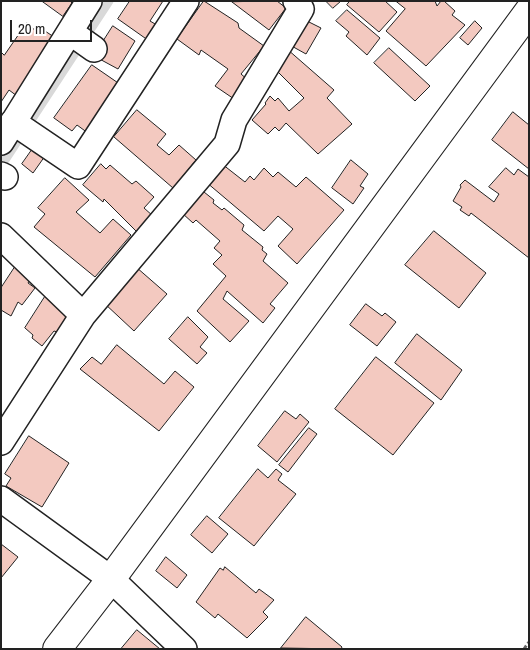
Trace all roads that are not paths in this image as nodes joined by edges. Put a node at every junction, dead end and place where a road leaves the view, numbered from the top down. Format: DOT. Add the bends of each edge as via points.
graph roads {
  1 [pos="89,1"];
  2 [pos="186,1"];
  3 [pos="296,1"];
  4 [pos="529,11"];
  5 [pos="70,32"];
  6 [pos="94,49"];
  7 [pos="7,132"];
  8 [pos="1,236"];
  9 [pos="83,314"];
  10 [pos="1,442"];
  11 [pos="1,499"];
  12 [pos="111,579"];
  13 [pos="57,649"];
  14 [pos="184,649"];
  1 -- 5 [label="street"];
  2 -- 7 [label="street" via="78,166 36,137"];
  3 -- 9 [label="street" via="301,9 234,120 227,144"];
  4 -- 12 [label="street"];
  5 -- 6 [label="street"];
  5 -- 7 [label="street" via="50,83"];
  8 -- 9 [label="street"];
  9 -- 10 [label="street"];
  11 -- 12 [label="street"];
  12 -- 13 [label="street"];
  12 -- 14 [label="street"];
}
